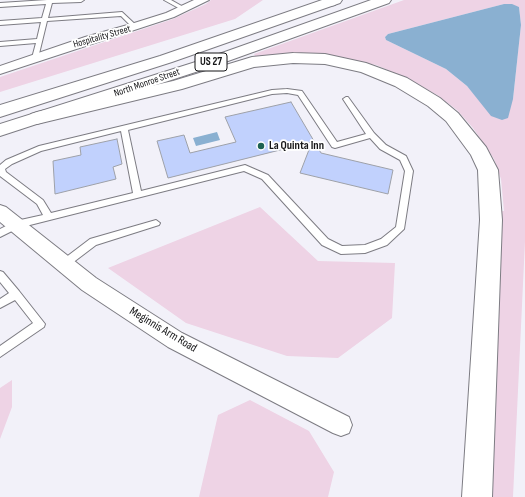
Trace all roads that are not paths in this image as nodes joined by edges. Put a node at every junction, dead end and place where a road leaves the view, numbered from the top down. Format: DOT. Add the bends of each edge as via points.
graph roads {
  1 [pos="4,0"];
  2 [pos="81,0"];
  3 [pos="168,0"];
  4 [pos="203,0"];
  5 [pos="384,0"];
  6 [pos="49,1"];
  7 [pos="332,1"];
  8 [pos="9,4"];
  9 [pos="0,5"];
  10 [pos="184,9"];
  11 [pos="46,20"];
  12 [pos="0,23"];
  13 [pos="135,27"];
  14 [pos="39,42"];
  15 [pos="0,44"];
  16 [pos="35,58"];
  17 [pos="0,70"];
  18 [pos="346,99"];
  19 [pos="0,111"];
  20 [pos="37,118"];
  21 [pos="124,128"];
  22 [pos="1,130"];
  23 [pos="371,135"];
  24 [pos="138,195"];
  25 [pos="0,212"];
  26 [pos="49,217"];
  27 [pos="156,223"];
  28 [pos="8,229"];
  29 [pos="64,264"];
  30 [pos="0,275"];
  31 [pos="16,294"];
  32 [pos="0,304"];
  33 [pos="0,352"];
  34 [pos="341,425"];
  35 [pos="477,497"];
  1 -- 8 [label="lane"];
  2 -- 6 [label="lane"];
  3 -- 10 [label="lane"];
  4 -- 10 [label="street, Hospitality Street"];
  5 -- 20 [label="main road, North Monroe Street / US 27" via="211,62"];
  6 -- 8 [label="lane"];
  6 -- 11 [label="lane"];
  7 -- 19 [label="main road, North Monroe Street / US 27" via="166,59"];
  8 -- 9 [label="lane"];
  10 -- 13 [label="street, Hospitality Street"];
  11 -- 12 [label="lane"];
  11 -- 13 [label="lane" via="122,14"];
  11 -- 14 [label="lane"];
  13 -- 16 [label="street, Hospitality Street"];
  14 -- 15 [label="lane"];
  14 -- 16 [label="lane"];
  16 -- 17 [label="street, Hospitality Street"];
  18 -- 23 [label="lane"];
  20 -- 22 [label="main road, North Monroe Street / US 27"];
  20 -- 35 [label="main road" via="176,85 252,62 293,58 325,60 366,68 401,82 434,102 452,117 479,152 488,170 490,187 491,220"];
  21 -- 23 [label="lane" via="272,92 287,91 300,93 335,145"];
  21 -- 24 [label="lane"];
  21 -- 26 [label="lane" via="39,149 1,168 3,174 40,202"];
  23 -- 24 [label="lane" via="384,147 403,158 410,171 400,229 384,242 364,249 342,250 325,242 265,177 245,168"];
  24 -- 26 [label="lane"];
  25 -- 28 [label="street, Meginnis Arm Road"];
  26 -- 28 [label="lane"];
  27 -- 29 [label="lane" via="93,242"];
  28 -- 29 [label="street, Meginnis Arm Road"];
  29 -- 34 [label="street, Meginnis Arm Road" via="89,284 174,340"];
  30 -- 31 [label="lane"];
  31 -- 32 [label="lane"];
  31 -- 33 [label="lane" via="40,324"];
}
